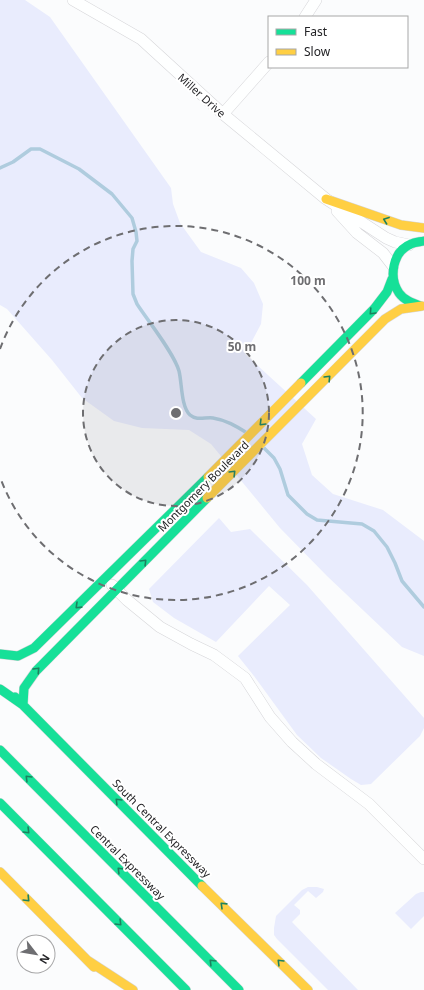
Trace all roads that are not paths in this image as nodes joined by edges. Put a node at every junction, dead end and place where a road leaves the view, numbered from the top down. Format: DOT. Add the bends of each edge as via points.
graph roads {
  1 [pos="73,0"];
  2 [pos="316,0"];
  3 [pos="306,16"];
  4 [pos="268,63"];
  5 [pos="223,114"];
  6 [pos="326,199"];
  7 [pos="424,228"];
  8 [pos="424,241"];
  9 [pos="409,245"];
  10 [pos="393,266"];
  11 [pos="392,279"];
  12 [pos="423,306"];
  13 [pos="106,579"];
  14 [pos="117,590"];
  15 [pos="0,654"];
  16 [pos="0,681"];
  17 [pos="0,689"];
  18 [pos="23,705"];
  19 [pos="0,750"];
  20 [pos="0,803"];
  21 [pos="424,859"];
  22 [pos="0,872"];
  23 [pos="87,960"];
  24 [pos="116,990"];
  25 [pos="133,990"];
  26 [pos="186,990"];
  27 [pos="239,990"];
  28 [pos="308,990"];
  1 -- 5 [label="street, Miller Drive" via="141,39"];
  2 -- 3 [label="street"];
  4 -- 5 [label="street"];
  5 -- 6 [label="street, Miller Drive"];
  7 -- 6 [label="main road, one-way" via="401,225"];
  6 -- 9 [label="street, Miller Drive" via="386,238"];
  6 -- 10 [label="street, Miller Drive" via="357,233 379,249"];
  8 -- 9 [label="main road"];
  9 -- 10 [label="main road" via="396,258"];
  10 -- 11 [label="main road"];
  11 -- 12 [label="main road" via="400,295 414,304"];
  11 -- 13 [label="main road, Montgomery Boulevard, one-way" via="387,292 374,310"];
  14 -- 12 [label="main road, Montgomery Boulevard, one-way" via="386,319 401,309"];
  13 -- 14 [label="street"];
  13 -- 15 [label="main road, Montgomery Boulevard, one-way" via="34,648 16,657"];
  18 -- 14 [label="main road, Montgomery Boulevard, one-way" via="24,688 33,674"];
  14 -- 21 [label="street" via="160,627 214,655 246,678 270,717 292,742 316,764 369,804"];
  16 -- 18 [label="main road, South Central Expressway"];
  17 -- 18 [label="main road"];
  28 -- 18 [label="main road, South Central Expressway, one-way"];
  27 -- 19 [label="main road, Central Expressway, one-way"];
  20 -- 26 [label="main road, one-way"];
  22 -- 23 [label="main road, one-way"];
  23 -- 24 [label="main road"];
  23 -- 25 [label="main road"];
}
